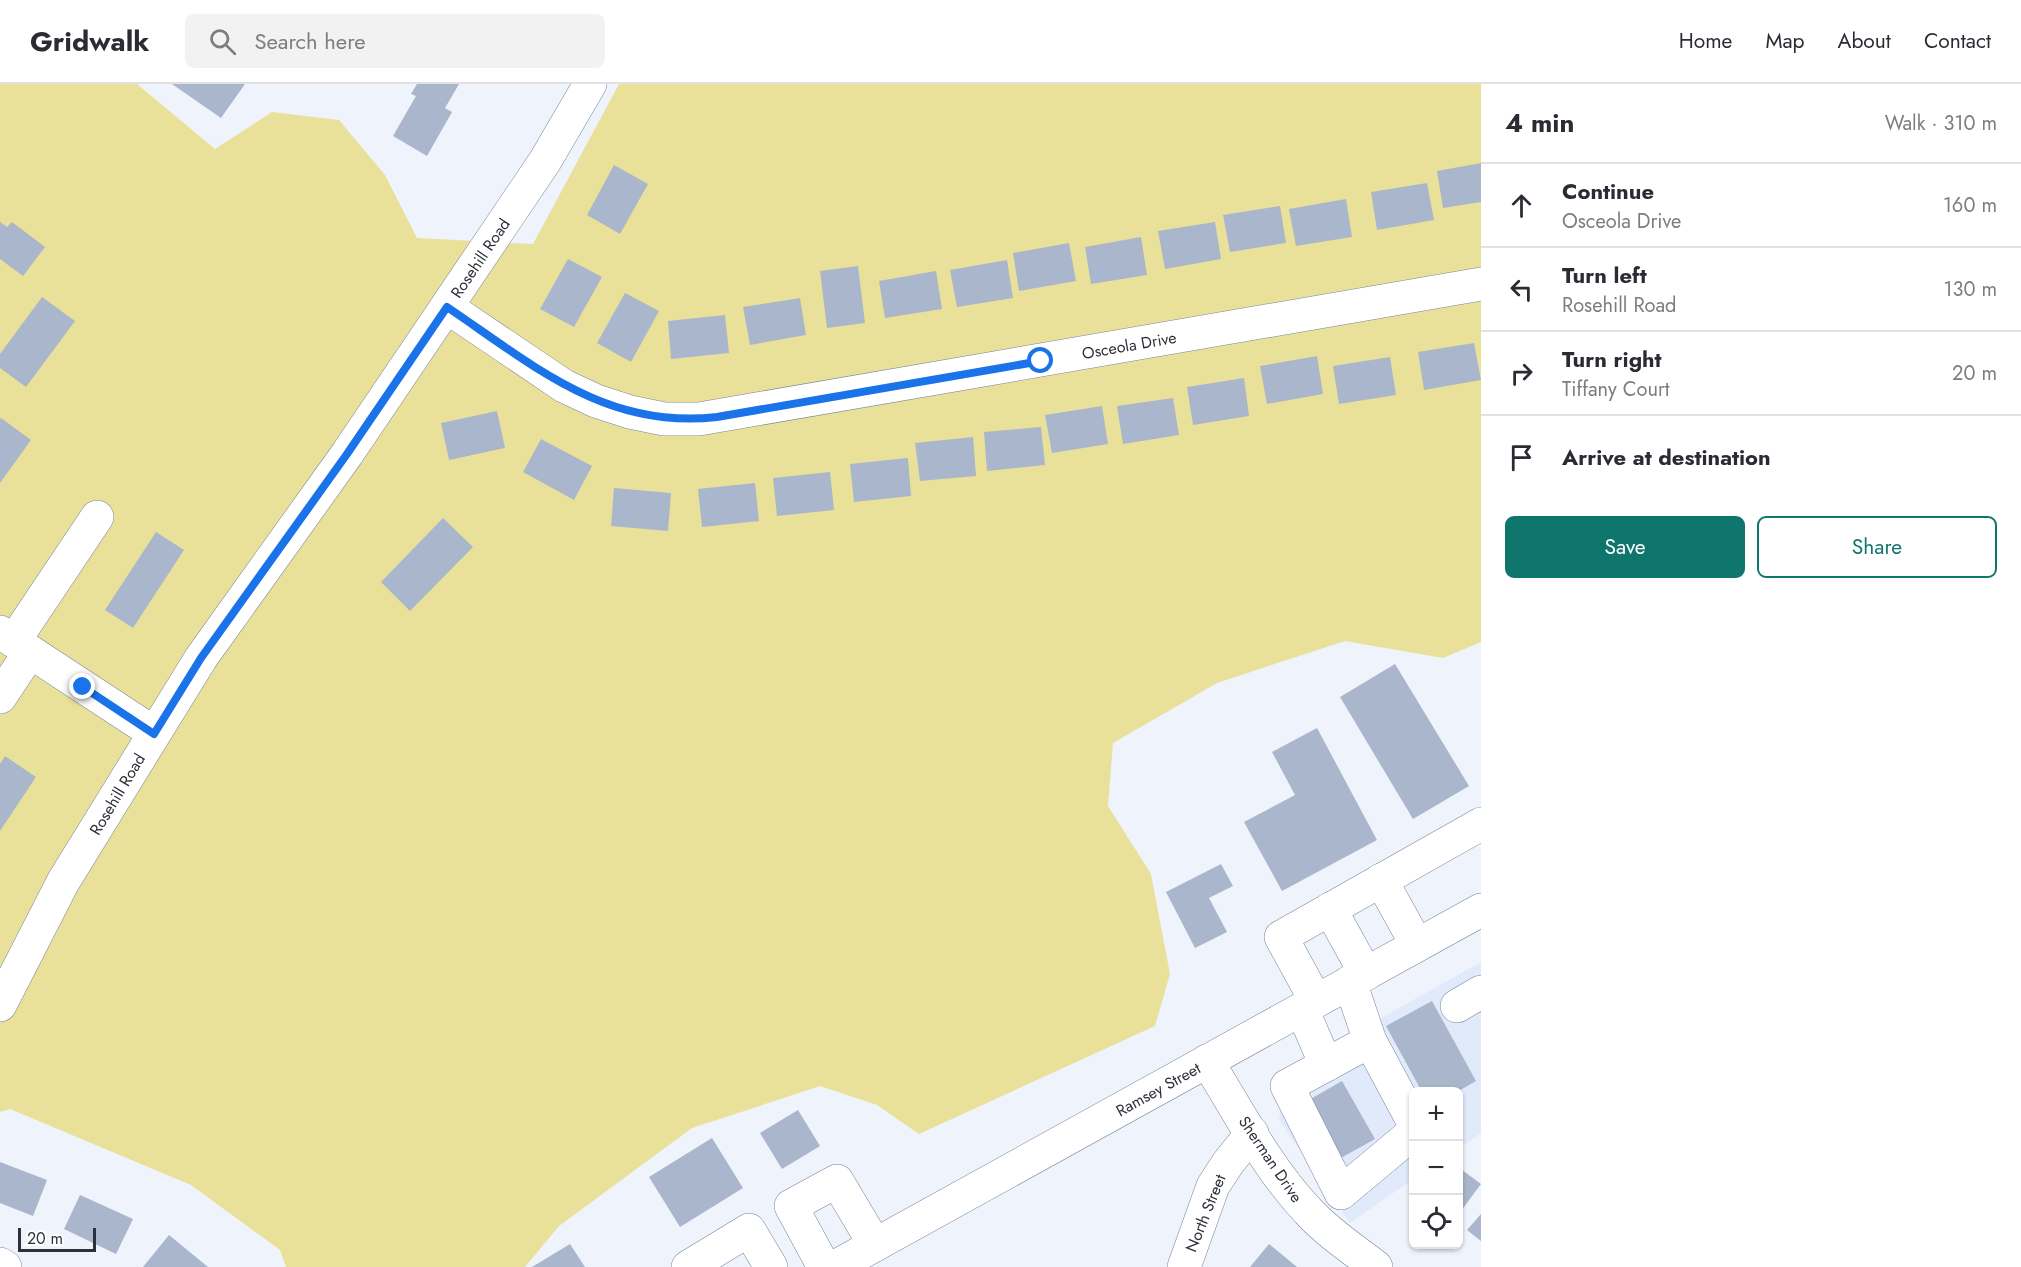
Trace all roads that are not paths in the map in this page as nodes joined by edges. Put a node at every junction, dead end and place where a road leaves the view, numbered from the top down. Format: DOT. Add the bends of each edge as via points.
graph roads {
  1 [pos="590,84"];
  2 [pos="1481,284"];
  3 [pos="447,307"];
  4 [pos="97,517"];
  5 [pos="15,641"];
  6 [pos="0,697"];
  7 [pos="154,734"];
  8 [pos="1481,824"];
  9 [pos="1381,880"];
  10 [pos="1330,909"];
  11 [pos="1479,915"];
  12 [pos="1417,945"];
  13 [pos="1358,978"];
  14 [pos="0,1005"];
  15 [pos="1309,1005"];
  16 [pos="1370,1041"];
  17 [pos="1207,1061"];
  18 [pos="1326,1065"];
  19 [pos="1409,1115"];
  20 [pos="1252,1133"];
  21 [pos="1409,1135"];
  22 [pos="1324,1161"];
  23 [pos="1290,1190"];
  24 [pos="875,1245"];
  25 [pos="0,1264"];
  26 [pos="5,1267"];
  27 [pos="688,1267"];
  28 [pos="771,1267"];
  29 [pos="824,1267"];
  30 [pos="835,1267"];
  31 [pos="1184,1267"];
  32 [pos="1376,1267"];
  1 -- 3 [label="main road, Rosehill Road" via="545,161"];
  2 -- 3 [label="main road, Osceola Drive" via="699,419 664,419 596,401 564,386"];
  3 -- 7 [label="main road, Rosehill Road" via="201,658"];
  4 -- 5 [label="main road"];
  5 -- 6 [label="main road"];
  5 -- 7 [label="main road"];
  7 -- 14 [label="main road, Rosehill Road" via="63,882"];
  8 -- 9 [label="main road"];
  9 -- 10 [label="main road"];
  9 -- 12 [label="main road"];
  10 -- 13 [label="main road"];
  10 -- 15 [label="main road" via="1281,937"];
  11 -- 12 [label="main road, Ramsey Street"];
  12 -- 13 [label="main road, Ramsey Street"];
  13 -- 15 [label="main road, Ramsey Street"];
  13 -- 16 [label="main road"];
  15 -- 17 [label="main road, Ramsey Street"];
  15 -- 18 [label="main road"];
  16 -- 18 [label="main road"];
  16 -- 19 [label="main road"];
  17 -- 20 [label="main road, Sherman Drive"];
  17 -- 24 [label="main road, Ramsey Street"];
  18 -- 22 [label="main road" via="1287,1086"];
  20 -- 23 [label="main road, Sherman Drive"];
  20 -- 31 [label="main road, North Street" via="1213,1186"];
  21 -- 22 [label="main road" via="1341,1193"];
  22 -- 23 [label="main road"];
  23 -- 32 [label="main road, Sherman Drive" via="1317,1220"];
  24 -- 29 [label="main road" via="837,1181 791,1206"];
  24 -- 30 [label="main road, Ramsey Street"];
  25 -- 26 [label="main road"];
  27 -- 28 [label="main road" via="749,1230"];
}
